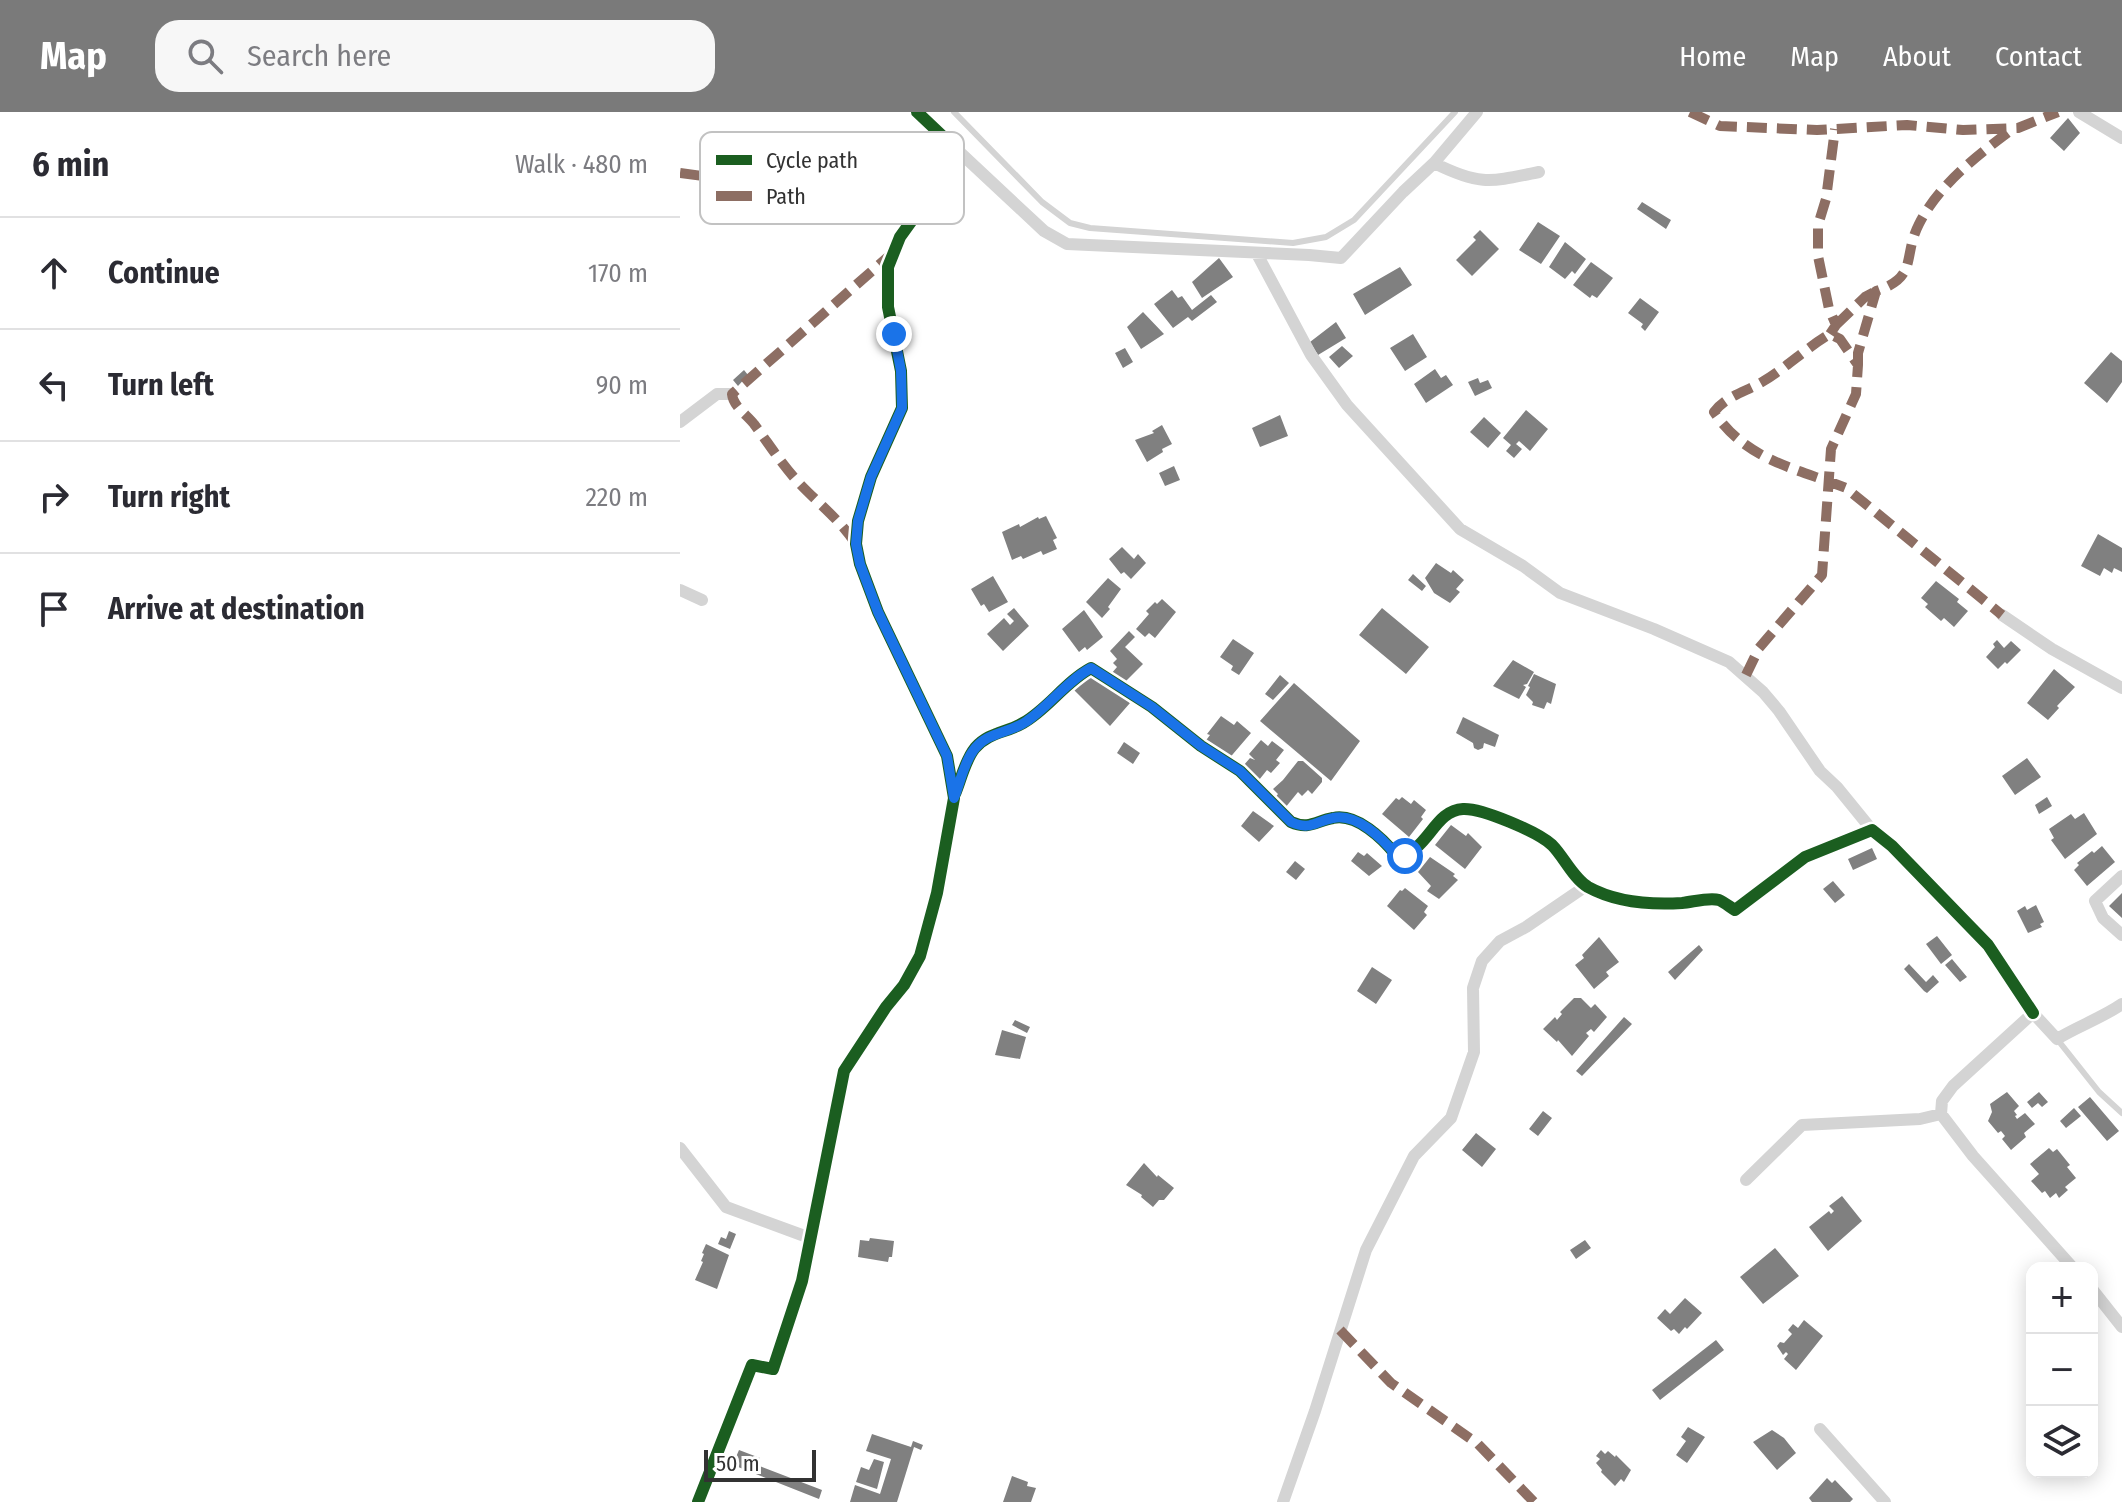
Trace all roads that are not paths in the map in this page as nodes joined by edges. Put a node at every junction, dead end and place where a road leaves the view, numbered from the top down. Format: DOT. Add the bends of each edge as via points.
graph roads {
  1 [pos="917,112"];
  2 [pos="954,112"];
  3 [pos="1455,112"];
  4 [pos="1477,112"];
  5 [pos="2079,112"];
  6 [pos="938,132"];
  7 [pos="2122,138"];
  8 [pos="964,156"];
  9 [pos="1434,163"];
  10 [pos="1539,172"];
  11 [pos="909,224"];
  12 [pos="1257,254"];
  13 [pos="732,394"];
  14 [pos="680,422"];
  15 [pos="680,590"];
  16 [pos="702,600"];
  17 [pos="2002,615"];
  18 [pos="2122,688"];
  19 [pos="954,798"];
  20 [pos="1872,830"];
  21 [pos="2122,876"];
  22 [pos="1586,886"];
  23 [pos="2122,935"];
  24 [pos="2122,1004"];
  25 [pos="2033,1013"];
  26 [pos="2057,1039"];
  27 [pos="2122,1113"];
  28 [pos="1941,1114"];
  29 [pos="680,1148"];
  30 [pos="1746,1180"];
  31 [pos="810,1238"];
  32 [pos="2068,1262"];
  33 [pos="2098,1297"];
  34 [pos="2122,1327"];
  35 [pos="1820,1429"];
  36 [pos="698,1502"];
  37 [pos="1283,1502"];
  38 [pos="1885,1502"];
  1 -- 6 [label="street"];
  2 -- 3 [label="lane" via="1042,202 1070,223 1293,243 1326,237 1354,220"];
  4 -- 9 [label="street"];
  5 -- 7 [label="street"];
  8 -- 12 [label="street" via="1044,231 1067,244"];
  9 -- 10 [label="street" via="1483,182"];
  9 -- 12 [label="street" via="1341,258"];
  11 -- 19 [label="street" via="888,267 902,408 871,477 856,544 878,612 947,756"];
  12 -- 20 [label="street" via="1311,355 1347,405 1460,529 1560,593 1729,662 1763,692 1820,771"];
  13 -- 14 [label="street" via="717,394"];
  15 -- 16 [label="street"];
  17 -- 18 [label="street"];
  19 -- 22 [label="street" via="972,751 991,734 1025,723 1091,668 1240,771 1291,822 1314,826 1340,817 1370,828 1396,855 1405,856 1447,814 1479,810 1528,828 1551,844"];
  19 -- 31 [label="street" via="920,956 844,1071"];
  20 -- 22 [label="street" via="1805,857 1735,910 1718,900 1631,903"];
  20 -- 25 [label="street" via="1988,945"];
  21 -- 23 [label="street" via="2095,901 2103,918"];
  22 -- 37 [label="street" via="1500,941 1482,961 1473,988 1474,1052 1451,1118 1414,1156 1366,1250"];
  24 -- 26 [label="street"];
  25 -- 26 [label="street"];
  25 -- 28 [label="street" via="1953,1086 1942,1101"];
  26 -- 27 [label="lane"];
  28 -- 30 [label="street" via="1802,1125"];
  28 -- 32 [label="street"];
  29 -- 31 [label="street" via="726,1207"];
  31 -- 36 [label="street" via="773,1369 752,1365"];
  33 -- 34 [label="street"];
  35 -- 38 [label="street"];
}
